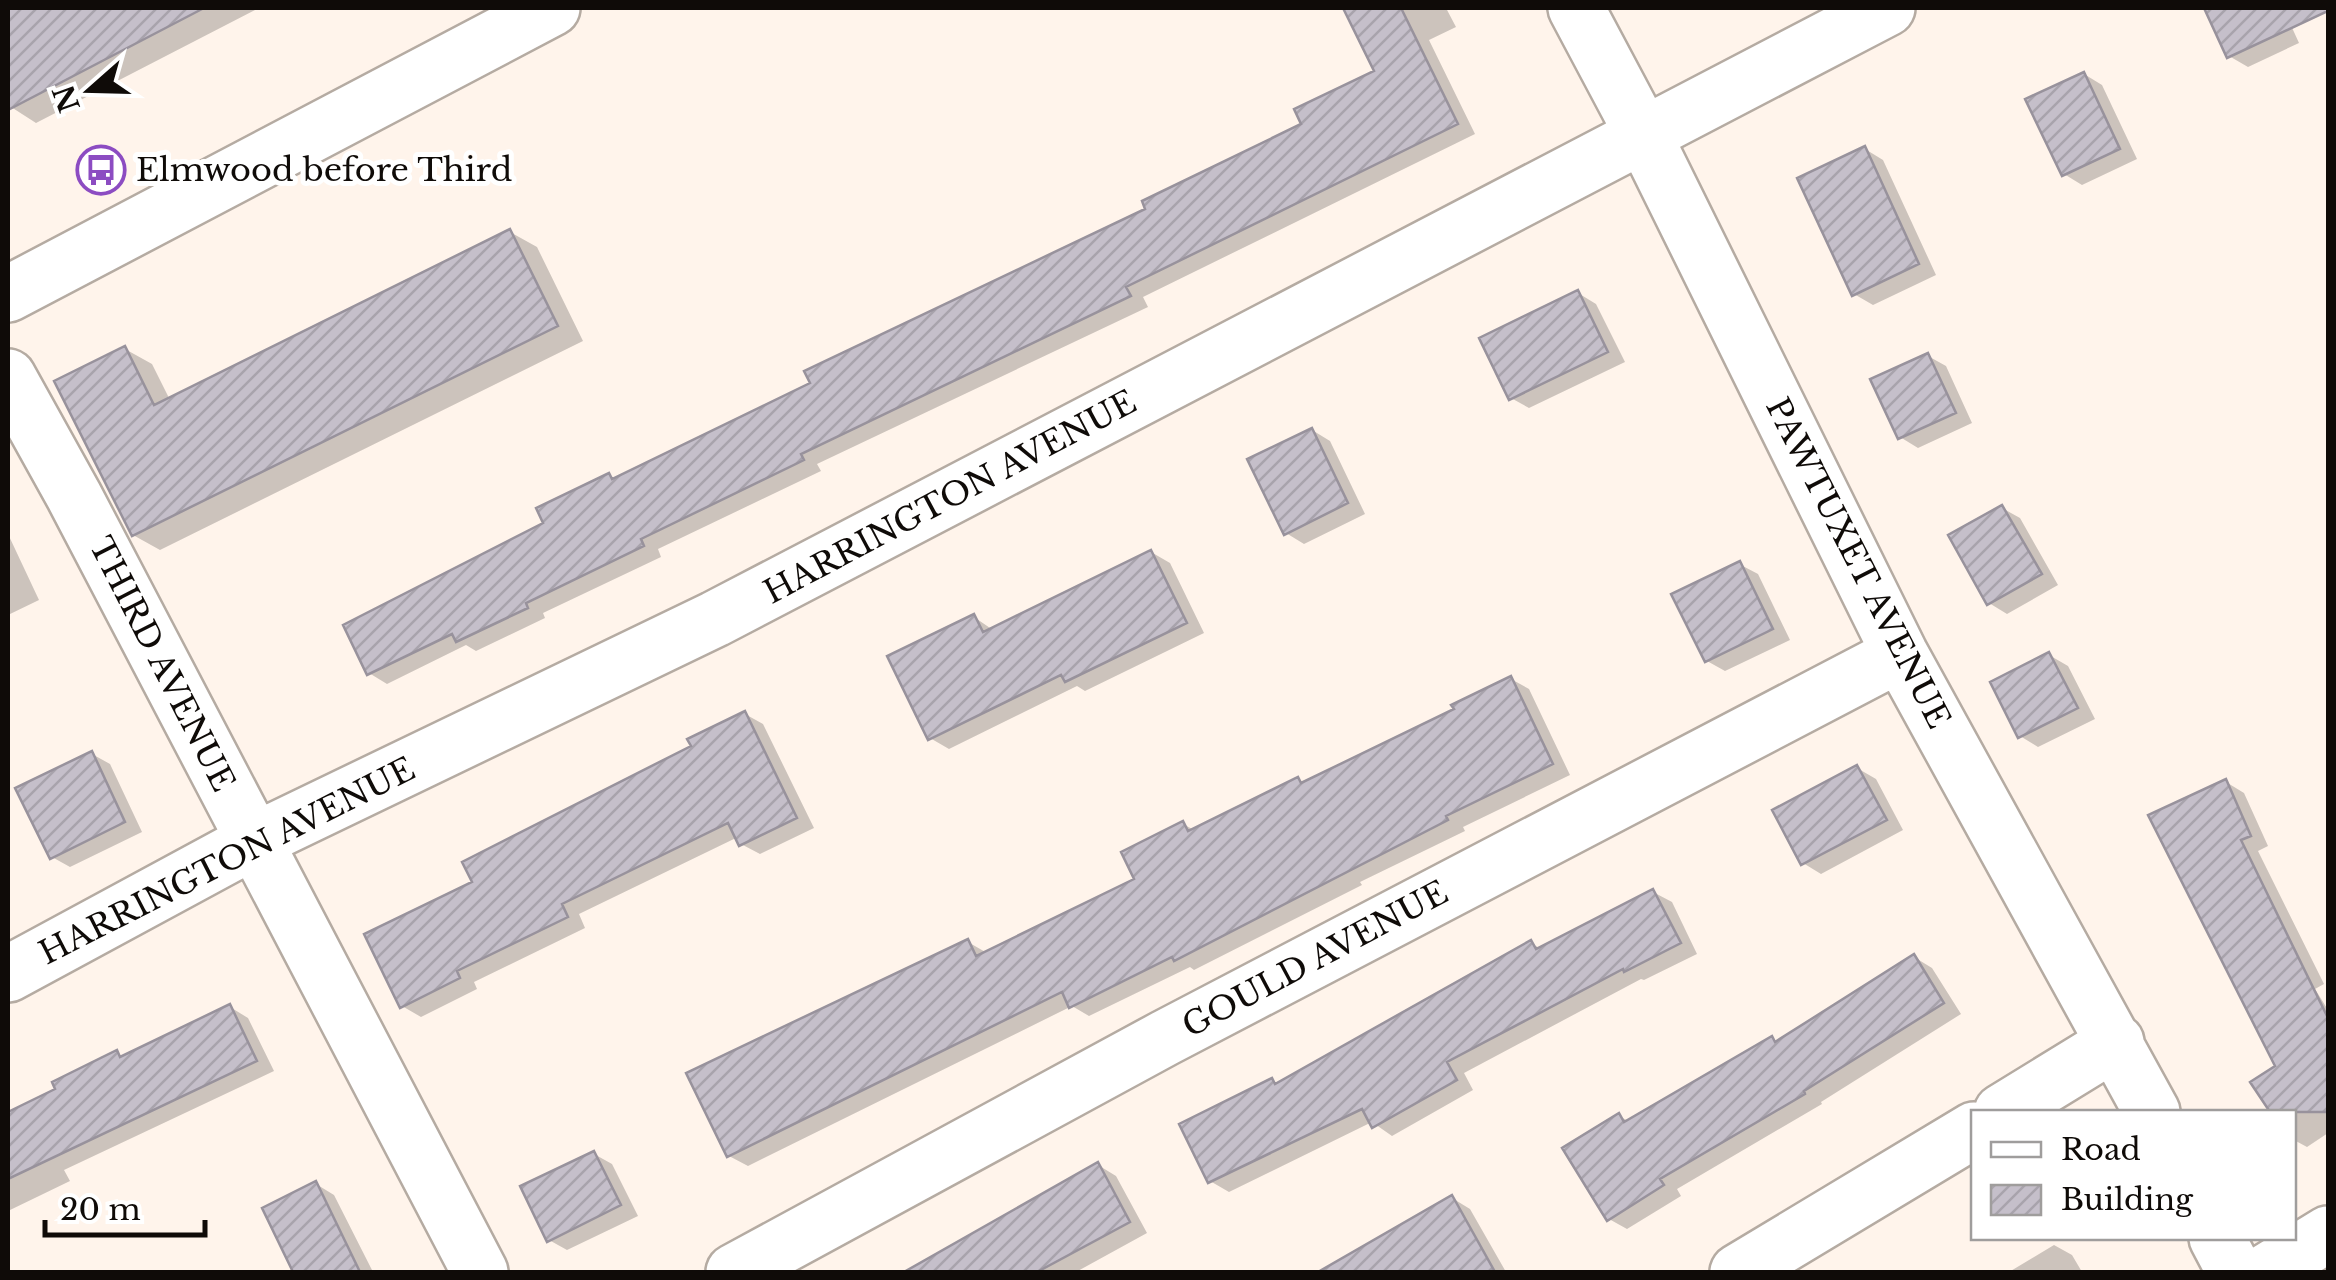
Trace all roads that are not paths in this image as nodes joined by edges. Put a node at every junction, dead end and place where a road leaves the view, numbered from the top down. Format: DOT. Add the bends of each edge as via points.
graph roads {
  1 [pos="552,8"];
  2 [pos="1576,8"];
  3 [pos="1887,8"];
  4 [pos="1644,136"];
  5 [pos="8,294"];
  6 [pos="8,376"];
  7 [pos="1900,654"];
  8 [pos="254,841"];
  9 [pos="8,974"];
  10 [pos="2116,1042"];
  11 [pos="2005,1110"];
  12 [pos="2151,1110"];
  13 [pos="1971,1132"];
  14 [pos="2328,1234"];
  15 [pos="2218,1240"];
  16 [pos="480,1272"];
  17 [pos="734,1272"];
  18 [pos="1738,1272"];
  19 [pos="2235,1272"];
  20 [pos="2266,1272"];
  1 -- 5 [label="street"];
  2 -- 4 [label="street, PAWTUXET AVENUE"];
  3 -- 4 [label="street, HARRINGTON AVENUE"];
  4 -- 7 [label="street, PAWTUXET AVENUE"];
  4 -- 8 [label="street, HARRINGTON AVENUE" via="716,619"];
  6 -- 8 [label="street, THIRD AVENUE"];
  7 -- 10 [label="street, PAWTUXET AVENUE"];
  7 -- 17 [label="street, GOULD AVENUE"];
  8 -- 9 [label="street, HARRINGTON AVENUE"];
  8 -- 16 [label="street, THIRD AVENUE"];
  10 -- 11 [label="street"];
  10 -- 12 [label="street, PAWTUXET AVENUE"];
  13 -- 18 [label="street"];
  14 -- 20 [label="street"];
  15 -- 19 [label="street"];
}
